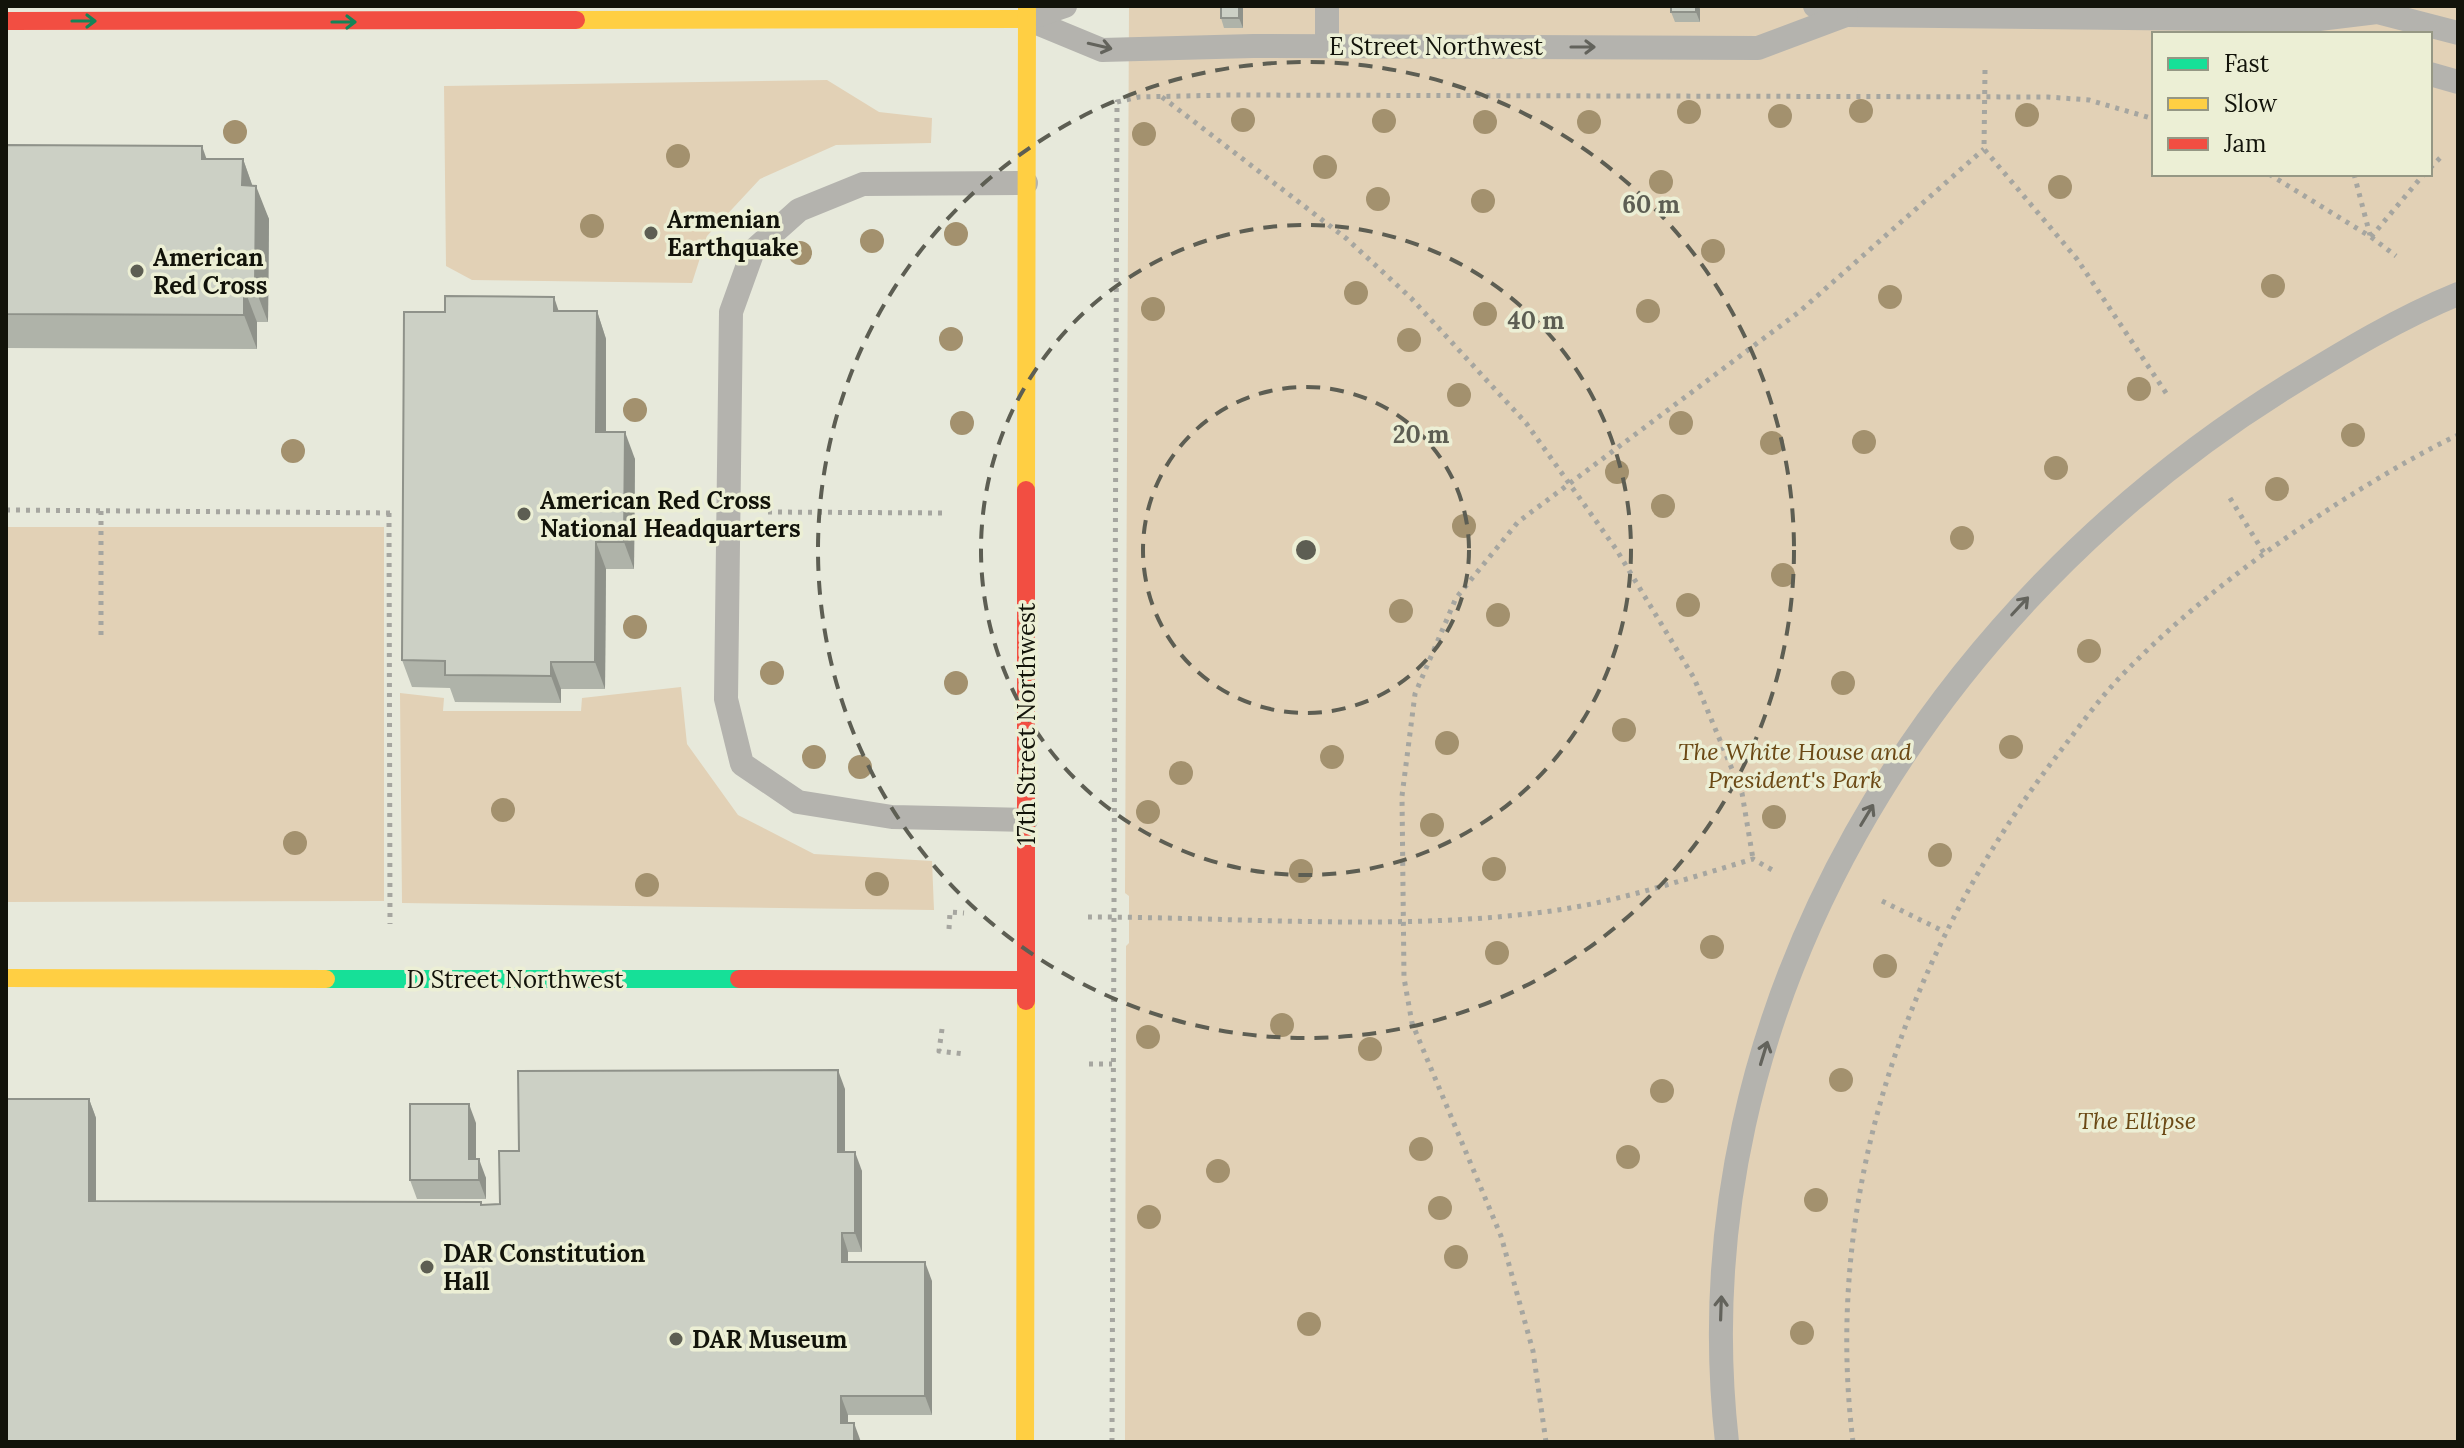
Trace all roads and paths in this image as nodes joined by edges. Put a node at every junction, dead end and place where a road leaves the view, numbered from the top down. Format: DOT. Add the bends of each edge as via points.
graph roads {
  1 [pos="1065,6"];
  2 [pos="1327,6"];
  3 [pos="1815,6"];
  4 [pos="2111,11"];
  5 [pos="1027,12"];
  6 [pos="1846,15"];
  7 [pos="2311,20"];
  8 [pos="6,21"];
  9 [pos="2329,32"];
  10 [pos="2458,33"];
  11 [pos="1327,46"];
  12 [pos="1985,70"];
  13 [pos="2432,75"];
  14 [pos="2458,82"];
  15 [pos="1160,96"];
  16 [pos="1984,98"];
  17 [pos="2152,118"];
  18 [pos="1984,149"];
  19 [pos="2444,154"];
  20 [pos="2432,166"];
  21 [pos="2272,176"];
  22 [pos="2355,176"];
  23 [pos="2422,176"];
  24 [pos="1026,183"];
  25 [pos="2371,237"];
  26 [pos="2396,256"];
  27 [pos="2458,294"];
  28 [pos="2168,396"];
  29 [pos="2458,435"];
  30 [pos="1571,481"];
  31 [pos="2230,498"];
  32 [pos="6,510"];
  33 [pos="101,511"];
  34 [pos="728,512"];
  35 [pos="947,513"];
  36 [pos="2264,553"];
  37 [pos="101,636"];
  38 [pos="1026,820"];
  39 [pos="1753,859"];
  40 [pos="1774,871"];
  41 [pos="1882,901"];
  42 [pos="964,913"];
  43 [pos="1088,917"];
  44 [pos="1404,919"];
  45 [pos="1113,920"];
  46 [pos="390,924"];
  47 [pos="1945,932"];
  48 [pos="949,933"];
  49 [pos="6,978"];
  50 [pos="1025,980"];
  51 [pos="942,1028"];
  52 [pos="964,1054"];
  53 [pos="1089,1064"];
  54 [pos="1112,1064"];
  55 [pos="1025,1442"];
  56 [pos="1112,1442"];
  57 [pos="1546,1442"];
  58 [pos="1727,1442"];
  59 [pos="1853,1442"];
  1 -- 5 [label="lane, E Street Northwest"];
  2 -- 11 [label="lane"];
  3 -- 6 [label="lane, E Street Northwest"];
  4 -- 6 [label="lane, E Street Northwest"];
  4 -- 7 [label="lane, E Street Northwest"];
  8 -- 5 [label="main road, E Street Northwest, one-way"];
  5 -- 11 [label="lane, E Street Northwest, one-way" via="1102,50"];
  5 -- 24 [label="main road, 17th Street Northwest"];
  11 -- 6 [label="lane, E Street Northwest, one-way" via="1758,48"];
  7 -- 9 [label="lane"];
  7 -- 10 [label="lane, E Street Northwest" via="2377,12"];
  12 -- 16 [label="path"];
  13 -- 14 [label="lane"];
  15 -- 16 [label="path"];
  15 -- 30 [label="path" via="1297,198 1411,298 1473,362"];
  15 -- 45 [label="path" via="1117,102"];
  16 -- 17 [label="path" via="2089,100"];
  16 -- 18 [label="path"];
  18 -- 28 [label="path" via="2077,259"];
  18 -- 30 [label="path" via="1799,312"];
  19 -- 20 [label="path"];
  21 -- 25 [label="path"];
  22 -- 25 [label="path"];
  23 -- 25 [label="path"];
  24 -- 34 [label="lane" via="863,184 799,210 753,251 731,312"];
  24 -- 38 [label="main road, 17th Street Northwest"];
  25 -- 26 [label="path"];
  58 -- 27 [label="lane, one-way" via="1719,1348 1723,1258 1751,1095 1806,936 1857,830 1905,751 2012,614 2123,504 2265,400 2351,347"];
  29 -- 36 [label="path" via="2381,477"];
  30 -- 39 [label="path" via="1694,678 1742,793"];
  30 -- 44 [label="path" via="1518,522 1485,559 1456,598 1433,646 1415,694 1406,741"];
  31 -- 36 [label="path"];
  32 -- 33 [label="path"];
  33 -- 37 [label="path"];
  33 -- 46 [label="path" via="391,513"];
  34 -- 35 [label="path"];
  34 -- 38 [label="lane" via="726,699 742,764 798,802 892,817"];
  36 -- 47 [label="path" via="2171,630 2107,694 2010,818"];
  38 -- 50 [label="main road, 17th Street Northwest"];
  39 -- 40 [label="path"];
  39 -- 44 [label="path" via="1557,910"];
  41 -- 47 [label="path"];
  42 -- 48 [label="path" via="950,912"];
  43 -- 45 [label="path"];
  44 -- 45 [label="path"];
  44 -- 57 [label="path" via="1404,978 1412,1023 1501,1236 1533,1351"];
  45 -- 54 [label="path"];
  47 -- 59 [label="path" via="1899,1042 1862,1182 1848,1285"];
  49 -- 50 [label="main road, D Street Northwest"];
  50 -- 55 [label="main road, 17th Street Northwest"];
  51 -- 52 [label="path" via="939,1051"];
  53 -- 54 [label="path"];
  54 -- 56 [label="path"];
}
